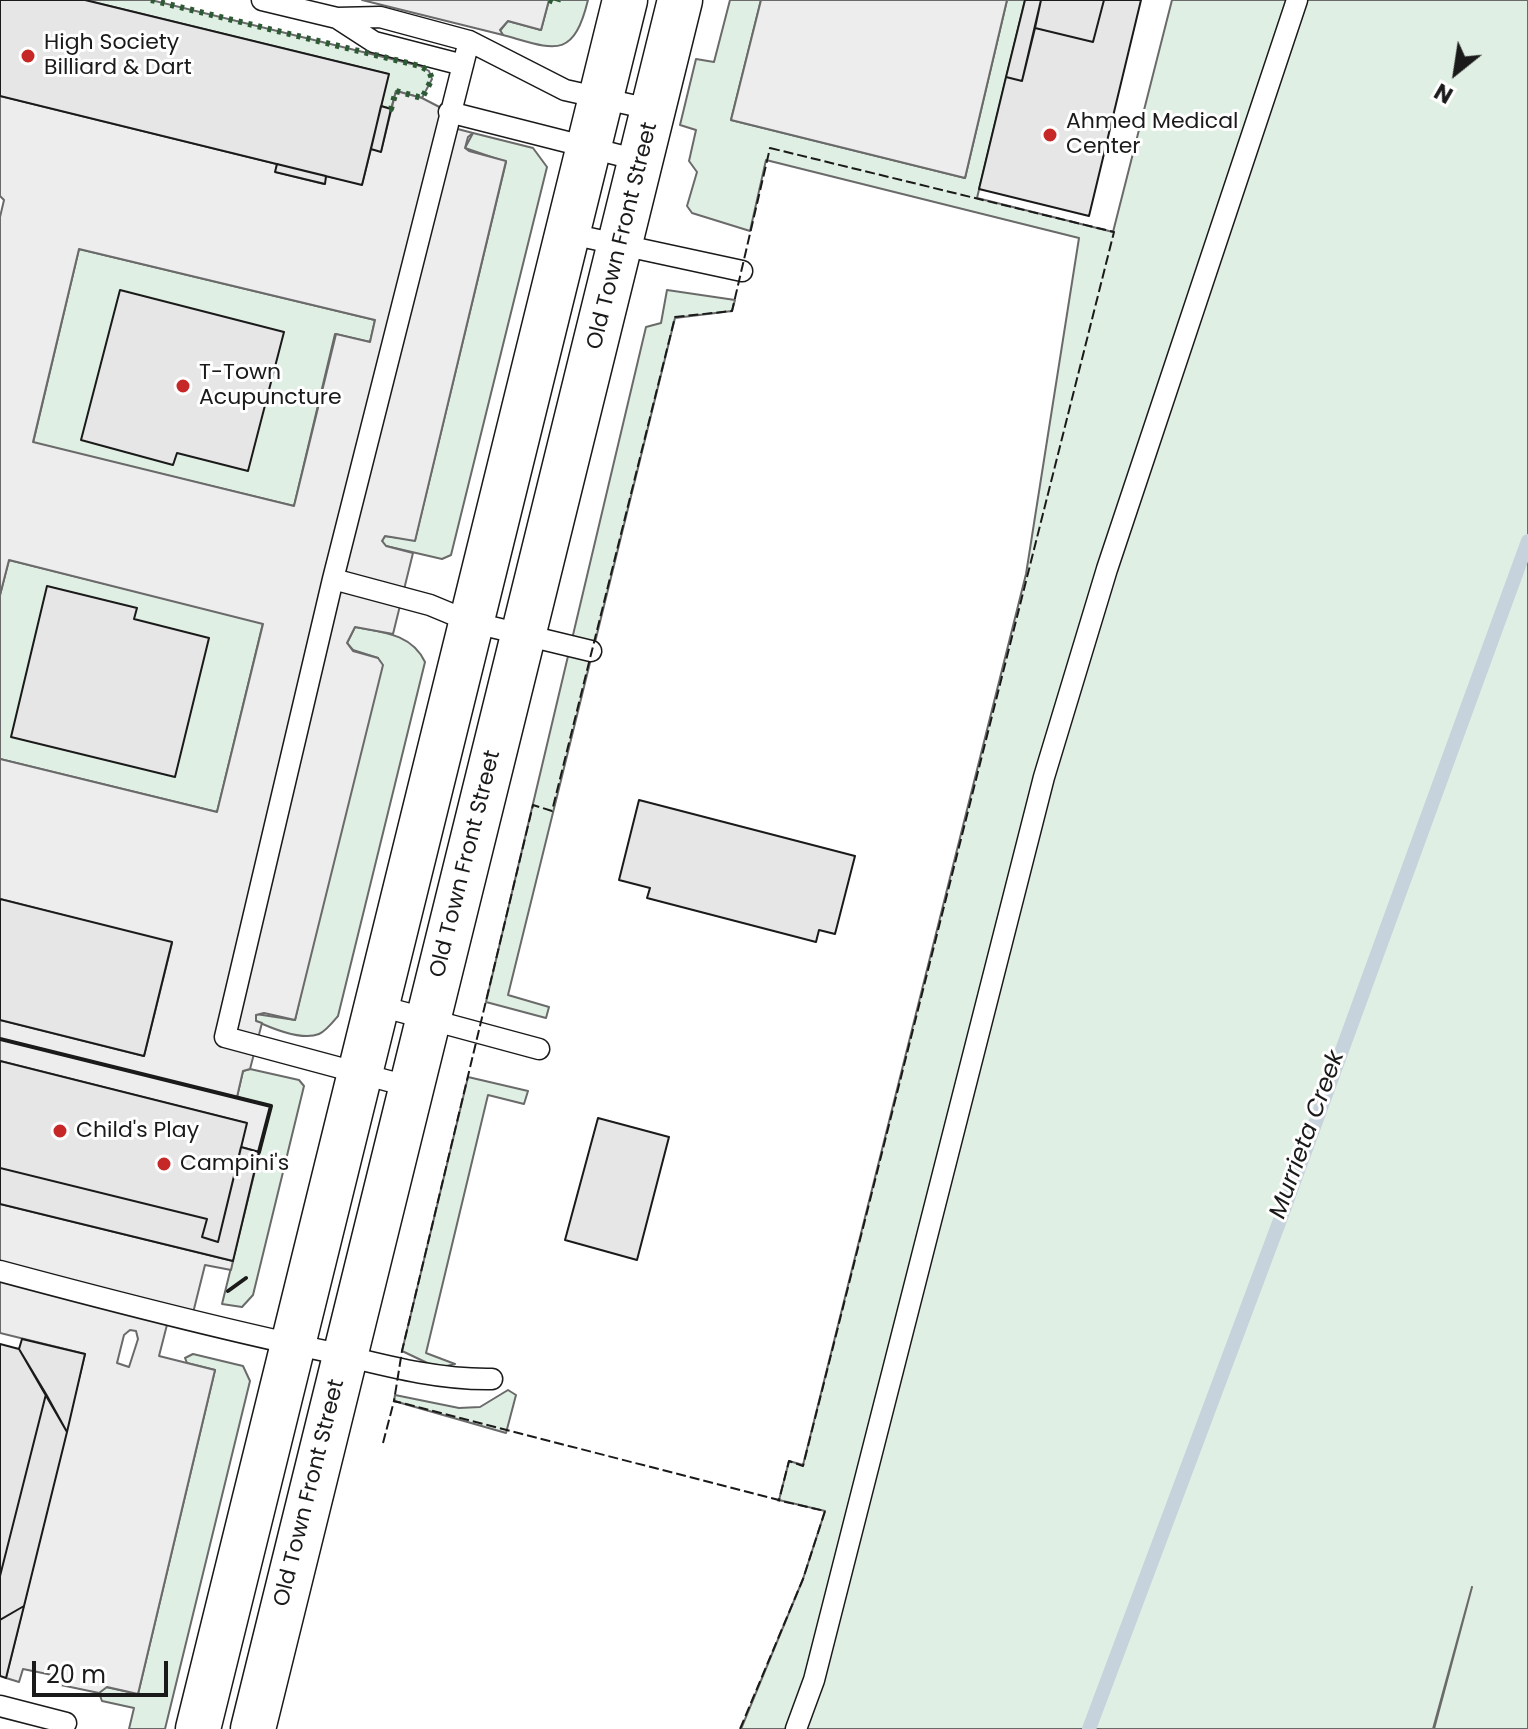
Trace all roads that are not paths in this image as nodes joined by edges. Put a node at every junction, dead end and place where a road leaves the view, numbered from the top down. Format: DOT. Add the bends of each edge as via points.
graph roads {
  1 [pos="262,0"];
  2 [pos="625,0"];
  3 [pos="680,0"];
  4 [pos="1297,0"];
  5 [pos="339,9"];
  6 [pos="469,41"];
  7 [pos="463,65"];
  8 [pos="600,98"];
  9 [pos="654,110"];
  10 [pos="449,112"];
  11 [pos="588,147"];
  12 [pos="642,161"];
  13 [pos="566,233"];
  14 [pos="621,247"];
  15 [pos="742,271"];
  16 [pos="333,579"];
  17 [pos="471,622"];
  18 [pos="524,635"];
  19 [pos="591,651"];
  20 [pos="376,1005"];
  21 [pos="428,1019"];
  22 [pos="539,1049"];
  23 [pos="360,1073"];
  24 [pos="411,1087"];
  25 [pos="0,1271"];
  26 [pos="293,1345"];
  27 [pos="343,1355"];
  28 [pos="492,1379"];
  29 [pos="0,1706"];
  30 [pos="66,1723"];
  31 [pos="198,1729"];
  32 [pos="253,1729"];
  33 [pos="796,1729"];
  1 -- 5 [label="lane"];
  2 -- 8 [label="main road"];
  3 -- 9 [label="main road, Old Town Front Street"];
  4 -- 33 [label="lane" via="1044,777 814,1680"];
  5 -- 6 [label="lane"];
  5 -- 7 [label="lane" via="374,42"];
  6 -- 7 [label="lane"];
  6 -- 8 [label="lane" via="565,90"];
  7 -- 10 [label="lane"];
  8 -- 9 [label="lane"];
  8 -- 11 [label="main road"];
  9 -- 12 [label="main road, Old Town Front Street"];
  10 -- 11 [label="lane"];
  10 -- 16 [label="lane"];
  11 -- 12 [label="lane"];
  11 -- 13 [label="main road"];
  12 -- 14 [label="main road, Old Town Front Street"];
  13 -- 14 [label="lane"];
  13 -- 17 [label="main road"];
  14 -- 15 [label="lane"];
  14 -- 18 [label="main road, Old Town Front Street"];
  16 -- 17 [label="lane" via="430,605"];
  16 -- 23 [label="lane" via="225,1037"];
  17 -- 18 [label="lane"];
  17 -- 20 [label="main road"];
  18 -- 19 [label="lane"];
  18 -- 21 [label="main road, Old Town Front Street"];
  20 -- 21 [label="lane"];
  20 -- 23 [label="main road"];
  21 -- 22 [label="lane"];
  21 -- 24 [label="main road, Old Town Front Street"];
  23 -- 24 [label="lane"];
  23 -- 26 [label="main road"];
  24 -- 27 [label="main road, Old Town Front Street"];
  25 -- 26 [label="lane"];
  26 -- 27 [label="lane"];
  26 -- 31 [label="main road"];
  27 -- 28 [label="lane" via="451,1379"];
  27 -- 32 [label="main road, Old Town Front Street"];
  29 -- 30 [label="lane"];
}
